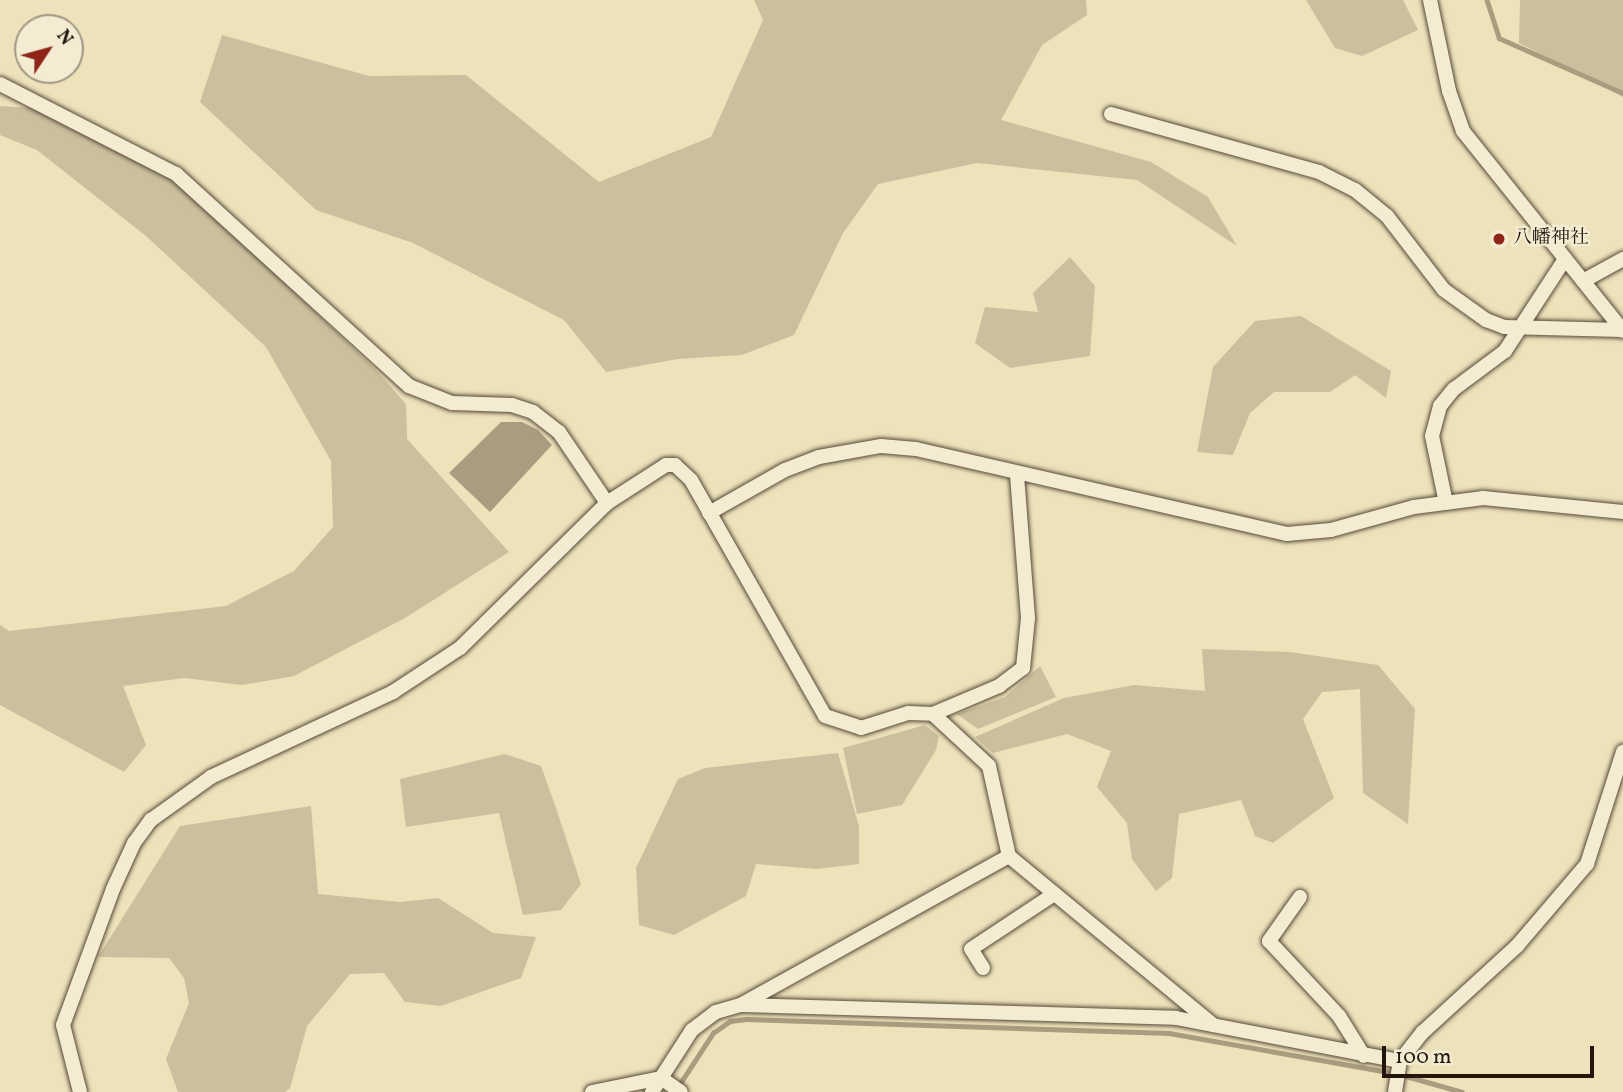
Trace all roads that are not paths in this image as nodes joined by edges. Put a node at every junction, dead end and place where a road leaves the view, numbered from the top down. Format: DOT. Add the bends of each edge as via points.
graph roads {
  1 [pos="1430,0"];
  2 [pos="0,84"];
  3 [pos="1111,114"];
  4 [pos="1623,258"];
  5 [pos="1565,259"];
  6 [pos="1583,281"];
  7 [pos="1521,328"];
  8 [pos="1623,331"];
  9 [pos="1017,474"];
  10 [pos="607,503"];
  11 [pos="1446,503"];
  12 [pos="1623,512"];
  13 [pos="709,513"];
  14 [pos="933,713"];
  15 [pos="1623,752"];
  16 [pos="1009,856"];
  17 [pos="1054,894"];
  18 [pos="1300,897"];
  19 [pos="983,968"];
  20 [pos="741,1005"];
  21 [pos="1213,1025"];
  22 [pos="1364,1056"];
  23 [pos="1400,1061"];
  24 [pos="661,1077"];
  25 [pos="80,1092"];
  26 [pos="592,1092"];
  27 [pos="652,1092"];
  28 [pos="681,1092"];
  29 [pos="1395,1092"];
  1 -- 5 [label="street" via="1449,91 1463,131"];
  2 -- 10 [label="street" via="176,174 409,386 452,403 512,405 534,412 559,432"];
  3 -- 7 [label="street" via="1320,172 1355,190 1387,216 1453,298 1486,320"];
  4 -- 6 [label="street"];
  5 -- 6 [label="street"];
  5 -- 7 [label="street"];
  6 -- 8 [label="street"];
  7 -- 8 [label="street"];
  7 -- 11 [label="street" via="1505,351 1454,389 1440,407 1432,436"];
  9 -- 11 [label="street" via="1287,534 1331,530"];
  9 -- 13 [label="street" via="916,449 860,449 785,470"];
  9 -- 14 [label="street" via="1028,618 1023,668 999,686"];
  10 -- 13 [label="street" via="650,472 675,466 691,480"];
  10 -- 25 [label="street" via="460,648 393,692 212,777 151,820 134,843 113,889 63,1025"];
  11 -- 12 [label="street" via="1483,498"];
  13 -- 14 [label="street" via="825,716 861,728 908,713"];
  14 -- 16 [label="street" via="989,766"];
  15 -- 23 [label="street" via="1587,864 1517,946 1423,1032"];
  16 -- 17 [label="street"];
  16 -- 20 [label="street"];
  17 -- 19 [label="street" via="971,949"];
  17 -- 21 [label="street"];
  18 -- 22 [label="street" via="1269,941 1339,1016"];
  20 -- 21 [label="street" via="1176,1018"];
  20 -- 24 [label="street" via="716,1012 692,1030"];
  21 -- 22 [label="street"];
  22 -- 23 [label="street"];
  23 -- 29 [label="street"];
  24 -- 26 [label="street"];
  24 -- 27 [label="street"];
  24 -- 28 [label="street"];
}
